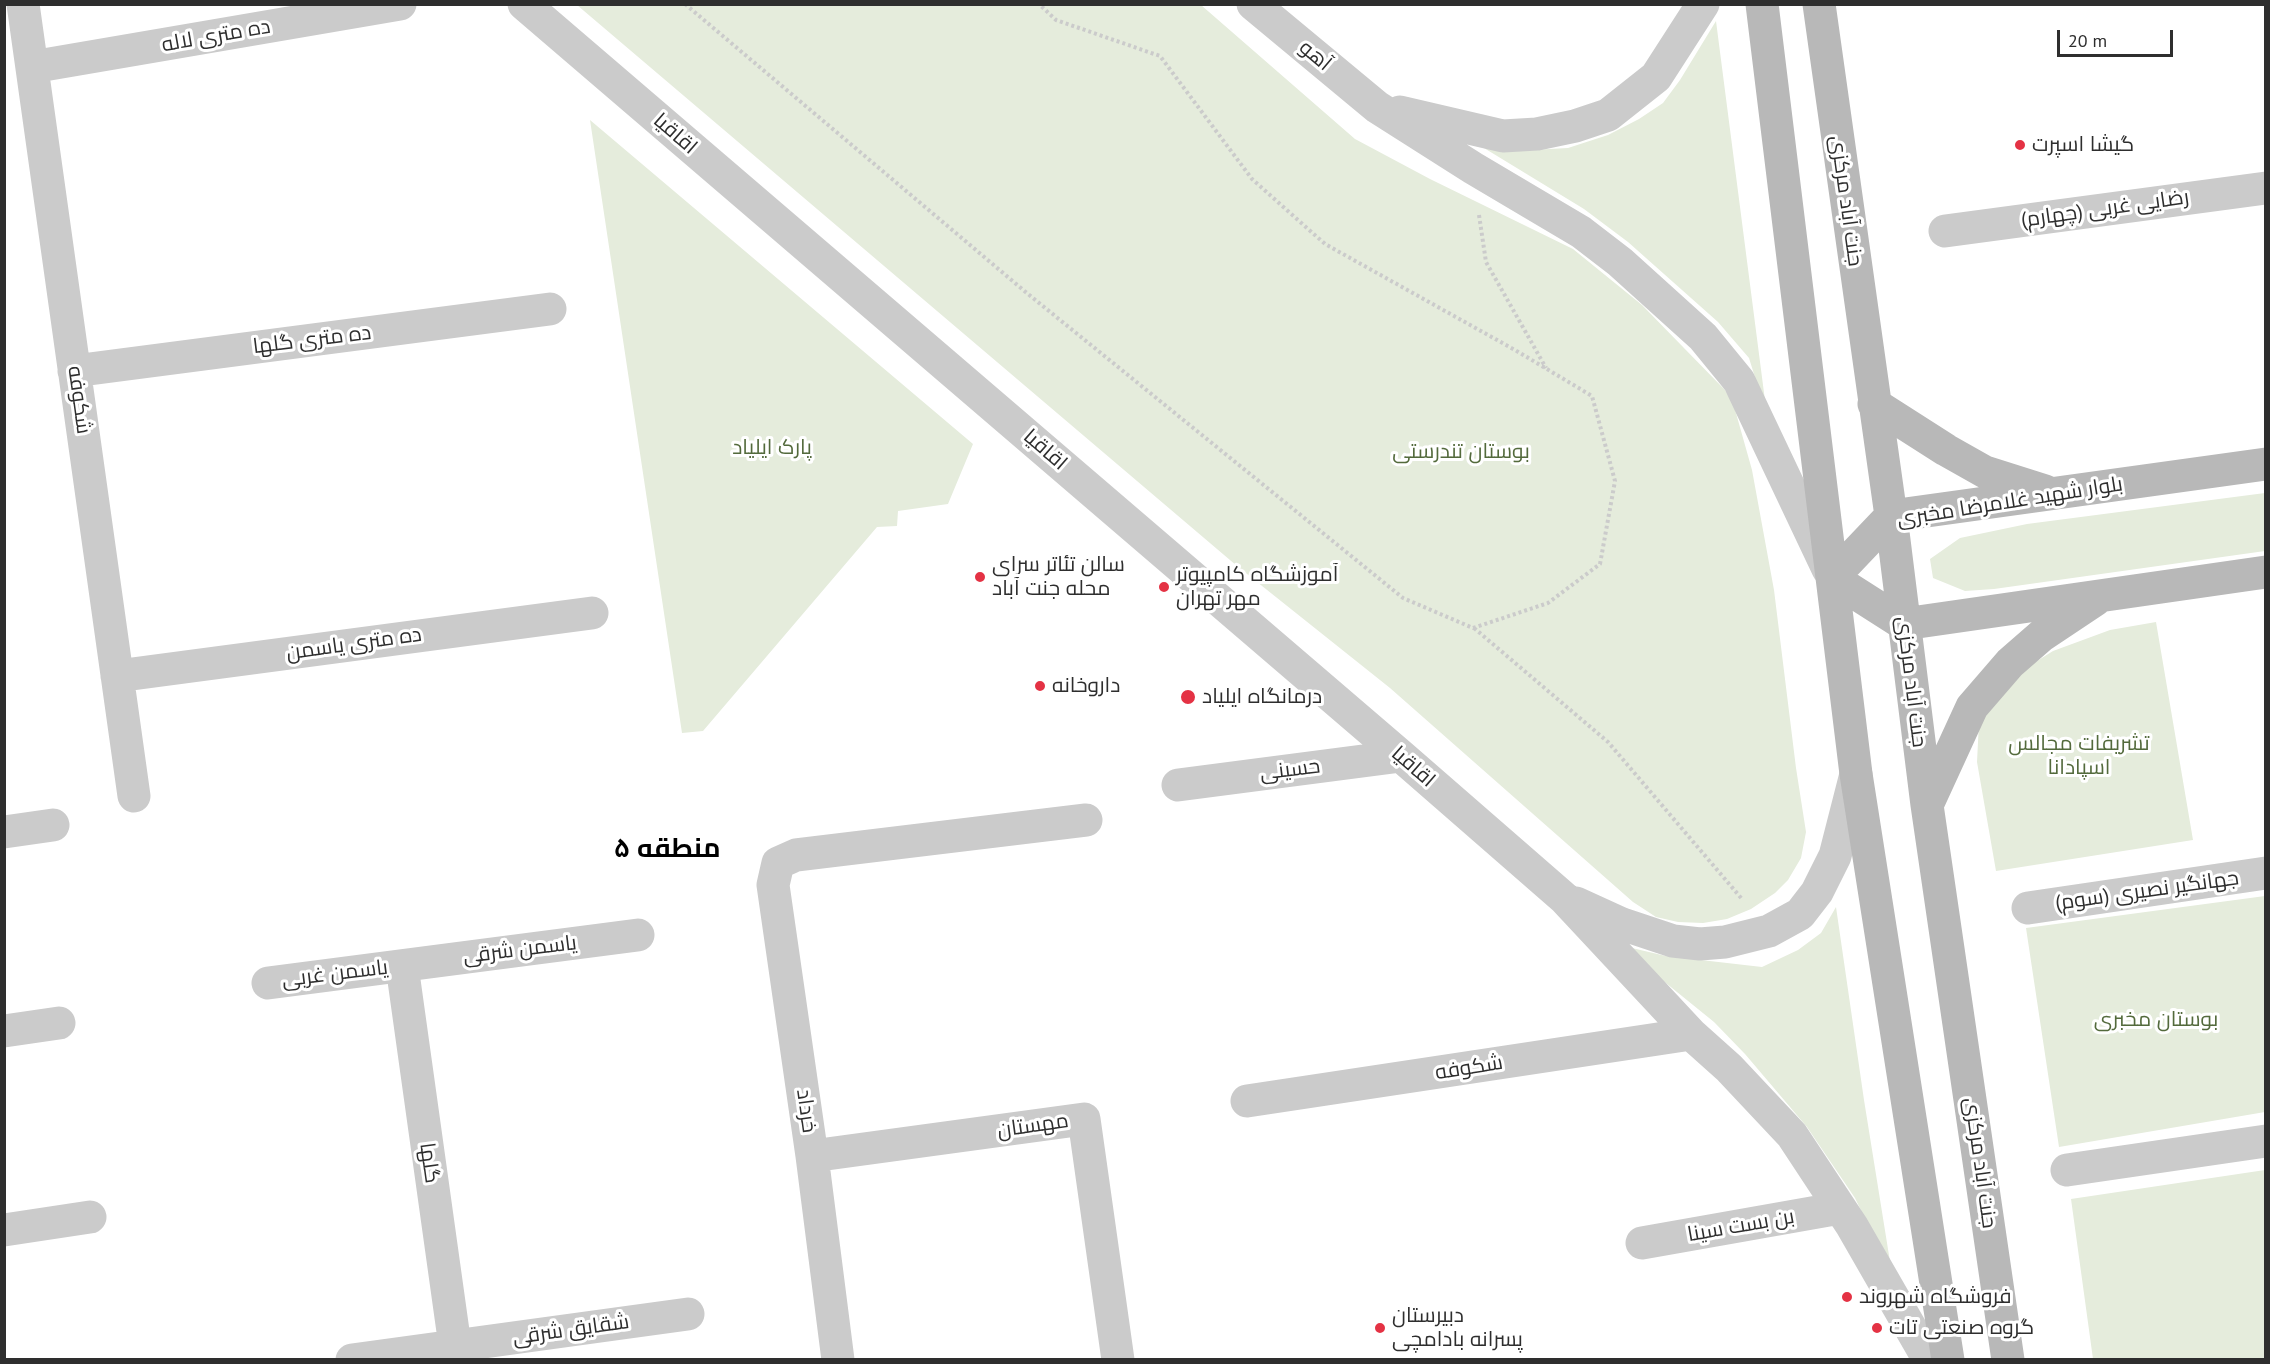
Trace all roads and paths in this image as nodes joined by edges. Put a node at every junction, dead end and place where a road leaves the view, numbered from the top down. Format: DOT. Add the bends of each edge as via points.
graph roads {
  1 [pos="23,4"];
  2 [pos="400,4"];
  3 [pos="524,4"];
  4 [pos="686,4"];
  5 [pos="1039,4"];
  6 [pos="1254,4"];
  7 [pos="1703,4"];
  8 [pos="1762,4"];
  9 [pos="1819,4"];
  10 [pos="32,67"];
  11 [pos="1377,107"];
  12 [pos="1473,168"];
  13 [pos="2265,188"];
  14 [pos="1945,231"];
  15 [pos="550,309"];
  16 [pos="1546,369"];
  17 [pos="74,371"];
  18 [pos="1874,404"];
  19 [pos="2265,464"];
  20 [pos="2055,494"];
  21 [pos="1891,516"];
  22 [pos="2265,572"];
  23 [pos="1832,578"];
  24 [pos="2103,594"];
  25 [pos="592,613"];
  26 [pos="1904,624"];
  27 [pos="1473,628"];
  28 [pos="117,676"];
  29 [pos="1401,756"];
  30 [pos="1856,774"];
  31 [pos="1178,785"];
  32 [pos="134,796"];
  33 [pos="1927,804"];
  34 [pos="1086,820"];
  35 [pos="53,825"];
  36 [pos="4,832"];
  37 [pos="2265,873"];
  38 [pos="1564,898"];
  39 [pos="2028,908"];
  40 [pos="1769,931"];
  41 [pos="638,935"];
  42 [pos="402,966"];
  43 [pos="268,983"];
  44 [pos="59,1023"];
  45 [pos="4,1031"];
  46 [pos="1691,1034"];
  47 [pos="1247,1101"];
  48 [pos="2265,1141"];
  49 [pos="812,1156"];
  50 [pos="2067,1170"];
  51 [pos="1840,1208"];
  52 [pos="90,1217"];
  53 [pos="4,1230"];
  54 [pos="1642,1243"];
  55 [pos="688,1314"];
  56 [pos="456,1353"];
  57 [pos="352,1359"];
  58 [pos="838,1359"];
  59 [pos="1118,1359"];
  60 [pos="1929,1359"];
  61 [pos="1948,1359"];
  62 [pos="2008,1359"];
  1 -- 10 [label="street, شکوفه"];
  2 -- 10 [label="street, ده متری لاله"];
  3 -- 29 [label="street, اقاقیا"];
  4 -- 27 [label="path" via="1019,286 1403,598"];
  5 -- 16 [label="path" via="1056,20 1160,56 1252,179 1326,244"];
  6 -- 11 [label="street, آهو"];
  7 -- 11 [label="street" via="1656,77 1608,114 1575,126 1503,136"];
  8 -- 23 [label="main road"];
  9 -- 18 [label="main road, جنت آباد مرکزی"];
  10 -- 17 [label="street, شکوفه"];
  11 -- 12 [label="street, آهو"];
  12 -- 16 [label="path" via="1486,262"];
  12 -- 23 [label="street, آهو" via="1581,232 1704,337 1739,381"];
  13 -- 14 [label="street, رضایی غربی (چهارم)"];
  15 -- 17 [label="street, ده متری گلها"];
  16 -- 27 [label="path" via="1592,396 1615,481 1600,564 1548,603"];
  17 -- 28 [label="street, شکوفه"];
  18 -- 20 [label="main road" via="1985,472"];
  18 -- 21 [label="main road, جنت آباد مرکزی"];
  19 -- 20 [label="main road, بلوار شهید غلامرضا مخبری"];
  20 -- 21 [label="main road, بلوار شهید غلامرضا مخبری"];
  21 -- 23 [label="main road, بلوار شهید غلامرضا مخبری"];
  21 -- 26 [label="main road, جنت آباد مرکزی"];
  22 -- 24 [label="main road"];
  23 -- 26 [label="main road"];
  23 -- 30 [label="main road"];
  24 -- 26 [label="main road"];
  24 -- 33 [label="main road" via="2041,636 2010,663 1972,706"];
  25 -- 28 [label="street, ده متری یاسمن"];
  26 -- 33 [label="main road, جنت آباد مرکزی"];
  27 -- 40 [label="path" via="1608,742"];
  28 -- 32 [label="street, شکوفه"];
  29 -- 31 [label="street, حسینی"];
  29 -- 38 [label="street, اقاقیا"];
  30 -- 40 [label="street" via="1835,856 1817,892 1800,914"];
  30 -- 61 [label="main road"];
  33 -- 62 [label="main road, جنت آباد مرکزی"];
  34 -- 49 [label="street, خرداد" via="796,855 778,862 773,885"];
  35 -- 36 [label="street"];
  37 -- 39 [label="street, جهانگیر نصیری (سوم)"];
  38 -- 40 [label="street" via="1673,941 1725,942"];
  38 -- 46 [label="street"];
  41 -- 42 [label="street, یاسمن شرقی"];
  42 -- 43 [label="street, یاسمن غربی"];
  42 -- 56 [label="street, گلها"];
  44 -- 45 [label="street"];
  46 -- 47 [label="street, شکوفه"];
  46 -- 51 [label="street" via="1792,1135"];
  48 -- 50 [label="street"];
  49 -- 58 [label="street, خرداد"];
  49 -- 59 [label="street, مهستان" via="1084,1119"];
  51 -- 54 [label="street, بن بست سینا"];
  51 -- 60 [label="street"];
  52 -- 53 [label="street"];
  55 -- 56 [label="street, شقایق شرقی"];
  56 -- 57 [label="street, شقایق شرقی"];
}
